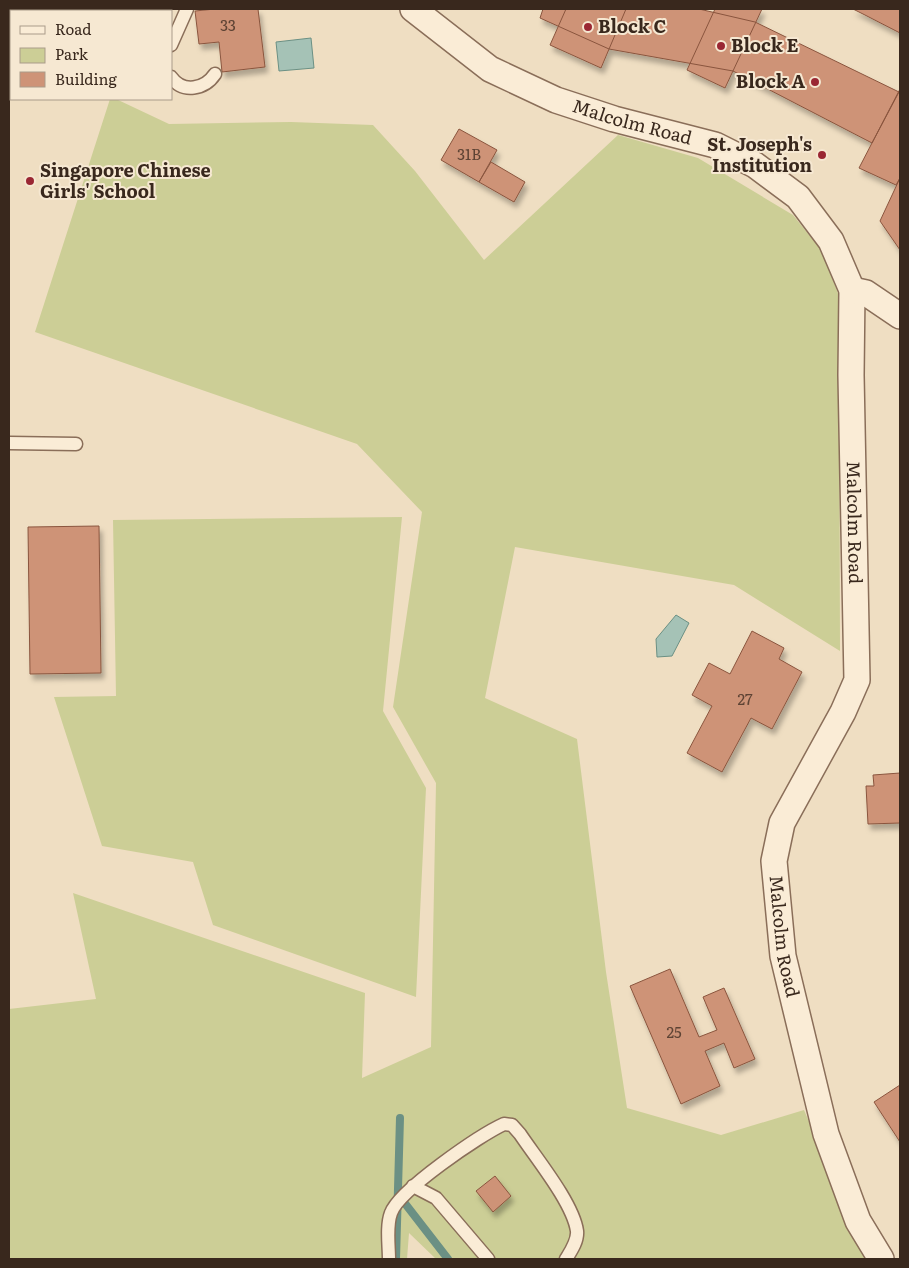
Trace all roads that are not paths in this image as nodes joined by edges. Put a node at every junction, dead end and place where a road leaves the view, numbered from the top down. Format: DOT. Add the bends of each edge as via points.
graph roads {
  1 [pos="187,9"];
  2 [pos="413,9"];
  3 [pos="172,43"];
  4 [pos="215,74"];
  5 [pos="172,78"];
  6 [pos="852,290"];
  7 [pos="900,316"];
  8 [pos="9,443"];
  9 [pos="76,444"];
  10 [pos="412,1187"];
  11 [pos="389,1259"];
  12 [pos="488,1259"];
  13 [pos="566,1259"];
  14 [pos="881,1259"];
  1 -- 3 [label="lane"];
  2 -- 6 [label="street, Malcolm Road" via="490,69 556,100 614,119 716,144 755,165 798,198 831,241"];
  4 -- 5 [label="lane" via="201,87 187,87"];
  6 -- 7 [label="street" via="866,293"];
  6 -- 14 [label="street, Malcolm Road" via="857,680 782,823 774,861 783,956 826,1134 858,1220"];
  8 -- 9 [label="lane"];
  10 -- 11 [label="lane" via="391,1213"];
  10 -- 12 [label="lane" via="436,1198"];
  10 -- 13 [label="lane" via="495,1128 512,1125 568,1206 577,1232 574,1247"];
}
